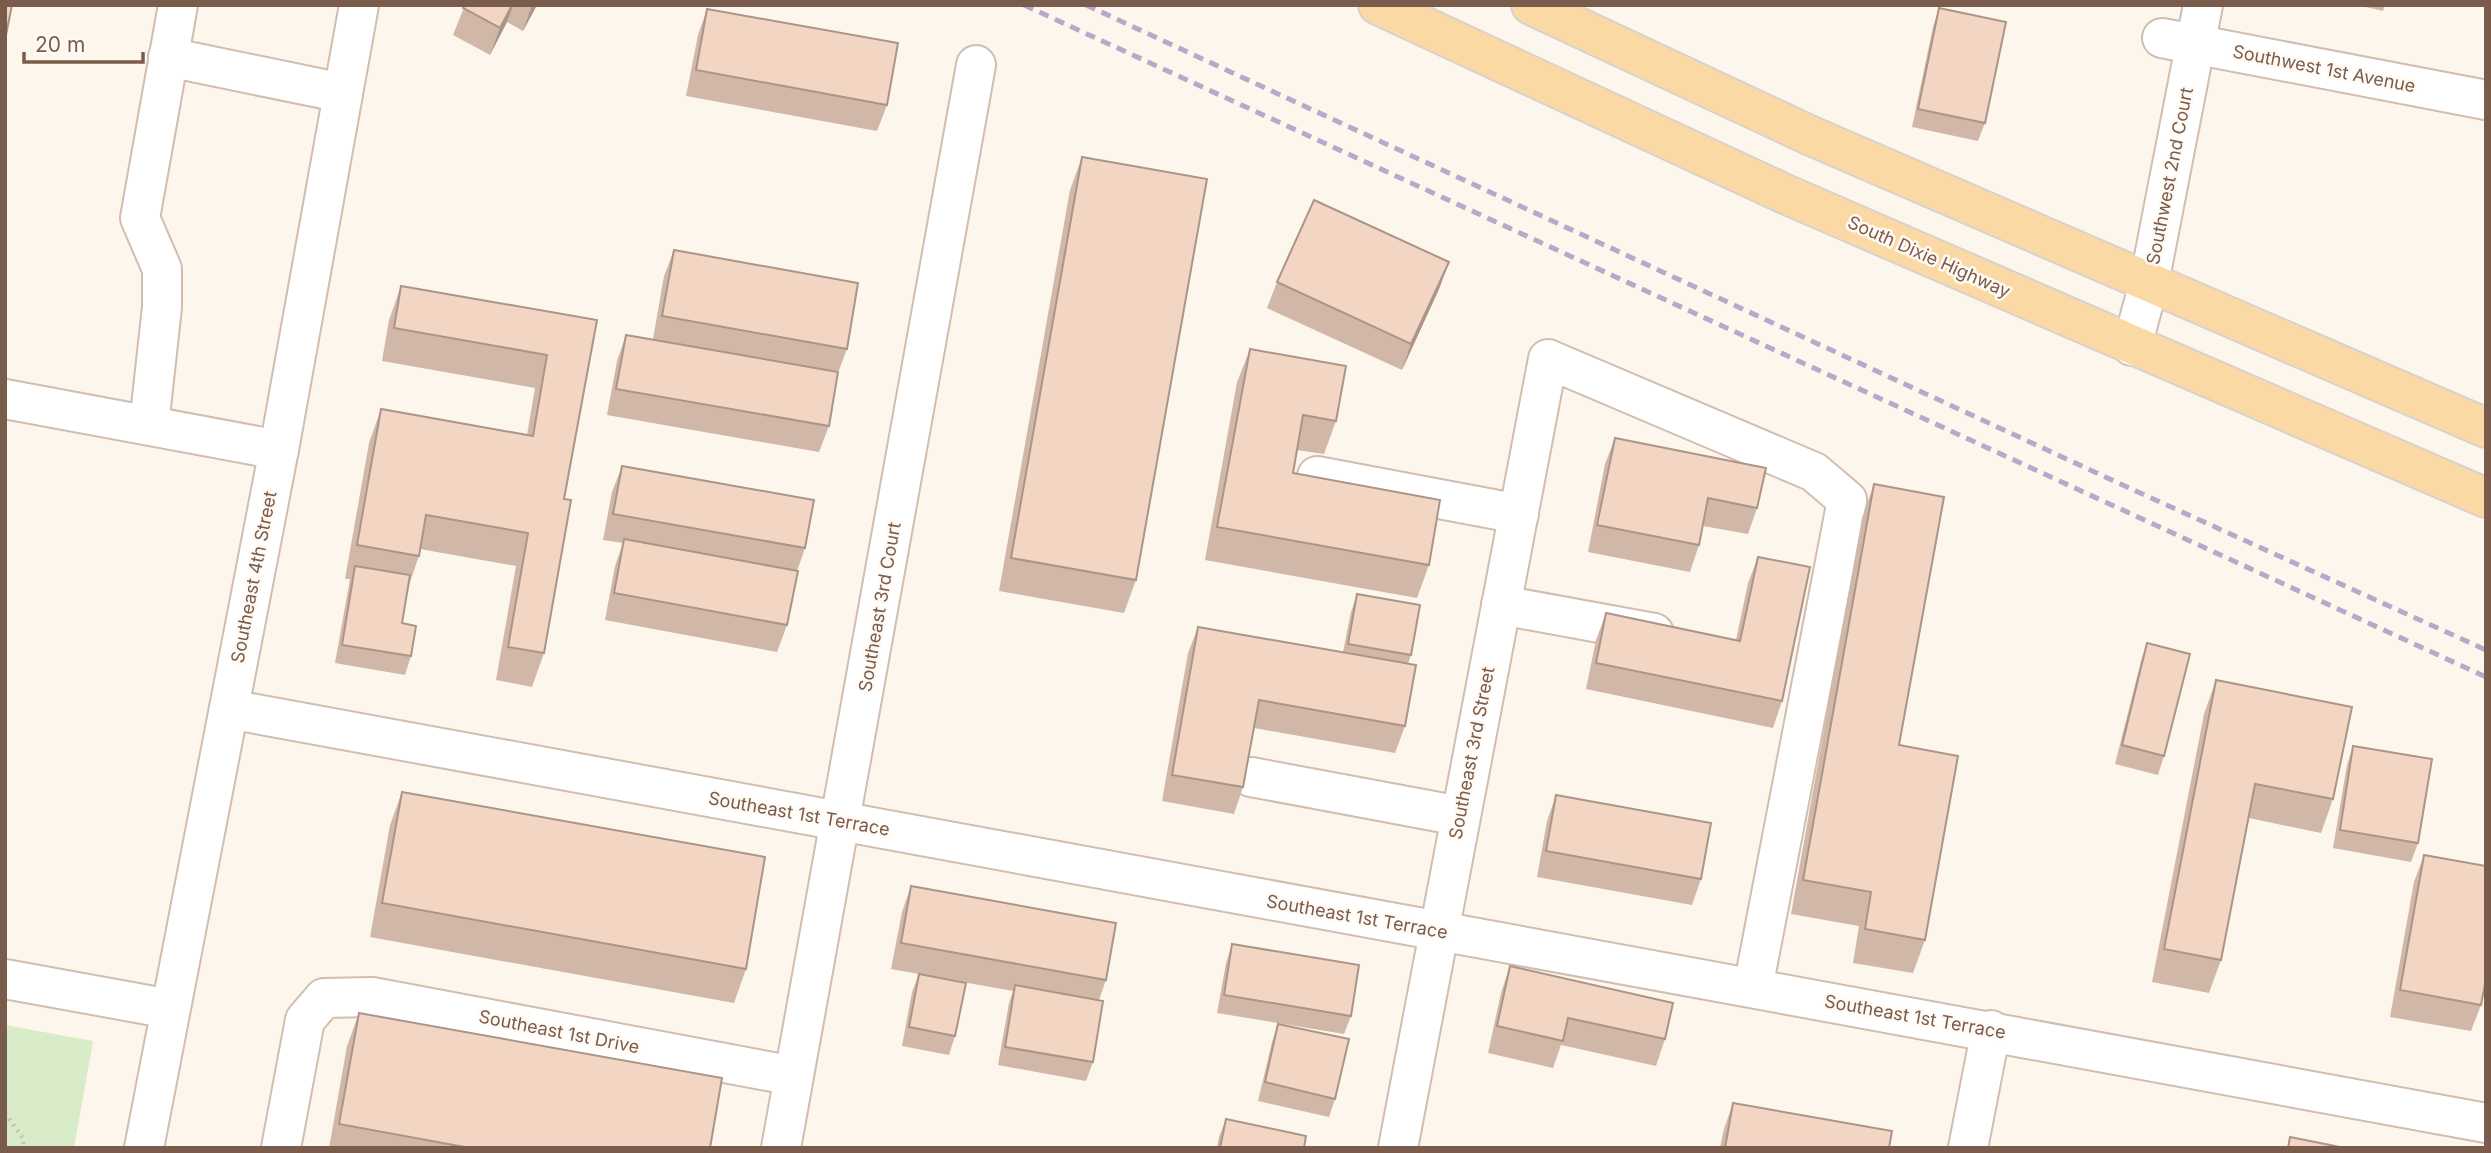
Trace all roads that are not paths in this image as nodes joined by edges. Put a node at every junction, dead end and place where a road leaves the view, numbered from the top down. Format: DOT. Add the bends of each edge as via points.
graph roads {
  1 [pos="178,5"];
  2 [pos="359,5"];
  3 [pos="1378,5"];
  4 [pos="1531,5"];
  5 [pos="2203,5"];
  6 [pos="2179,41"];
  7 [pos="168,57"];
  8 [pos="976,65"];
  9 [pos="343,93"];
  10 [pos="2486,100"];
  11 [pos="2149,283"];
  12 [pos="2132,346"];
  13 [pos="5,399"];
  14 [pos="149,425"];
  15 [pos="2486,428"];
  16 [pos="279,450"];
  17 [pos="1317,476"];
  18 [pos="2486,498"];
  19 [pos="1519,514"];
  20 [pos="1501,605"];
  21 [pos="1683,639"];
  22 [pos="229,709"];
  23 [pos="1251,777"];
  24 [pos="1460,816"];
  25 [pos="841,822"];
  26 [pos="1437,932"];
  27 [pos="5,979"];
  28 [pos="1753,988"];
  29 [pos="170,1009"];
  30 [pos="1991,1030"];
  31 [pos="794,1076"];
  32 [pos="2486,1122"];
  33 [pos="144,1148"];
  34 [pos="281,1148"];
  35 [pos="781,1148"];
  36 [pos="1398,1148"];
  37 [pos="1968,1148"];
  1 -- 7 [label="street"];
  2 -- 9 [label="street, Southeast 4th Street"];
  3 -- 12 [label="main road, South Dixie Highway" via="1772,188"];
  4 -- 11 [label="main road" via="1809,135"];
  5 -- 6 [label="street, Southwest 2nd Court"];
  6 -- 10 [label="street, Southwest 1st Avenue"];
  6 -- 11 [label="street, Southwest 2nd Court"];
  7 -- 9 [label="street"];
  7 -- 14 [label="street" via="141,218 162,269"];
  8 -- 25 [label="street, Southeast 3rd Court"];
  9 -- 16 [label="street, Southeast 4th Street"];
  11 -- 12 [label="street, Southwest 2nd Court"];
  11 -- 15 [label="main road"];
  12 -- 18 [label="main road, South Dixie Highway"];
  13 -- 14 [label="street"];
  14 -- 16 [label="street"];
  16 -- 22 [label="street, Southeast 4th Street"];
  17 -- 19 [label="street"];
  19 -- 20 [label="street, Southeast 3rd Street"];
  19 -- 28 [label="street, Southeast 3rd Street" via="1548,359 1814,472 1847,500"];
  20 -- 21 [label="street"];
  20 -- 24 [label="street, Southeast 3rd Street"];
  22 -- 25 [label="street, Southeast 1st Terrace"];
  22 -- 29 [label="street, Southeast 4th Street"];
  23 -- 24 [label="street"];
  24 -- 26 [label="street, Southeast 3rd Street"];
  25 -- 26 [label="street, Southeast 1st Terrace"];
  25 -- 31 [label="street, Southeast 3rd Court"];
  26 -- 28 [label="street, Southeast 1st Terrace"];
  26 -- 36 [label="street, Southeast 3rd Street"];
  27 -- 29 [label="street"];
  28 -- 30 [label="street, Southeast 1st Terrace"];
  29 -- 33 [label="street, Southeast 4th Street"];
  30 -- 32 [label="street, Southeast 1st Terrace"];
  30 -- 37 [label="street"];
  31 -- 34 [label="street, Southeast 1st Drive" via="372,997 324,998 305,1020"];
  31 -- 35 [label="street, Southeast 3rd Court"];
}
